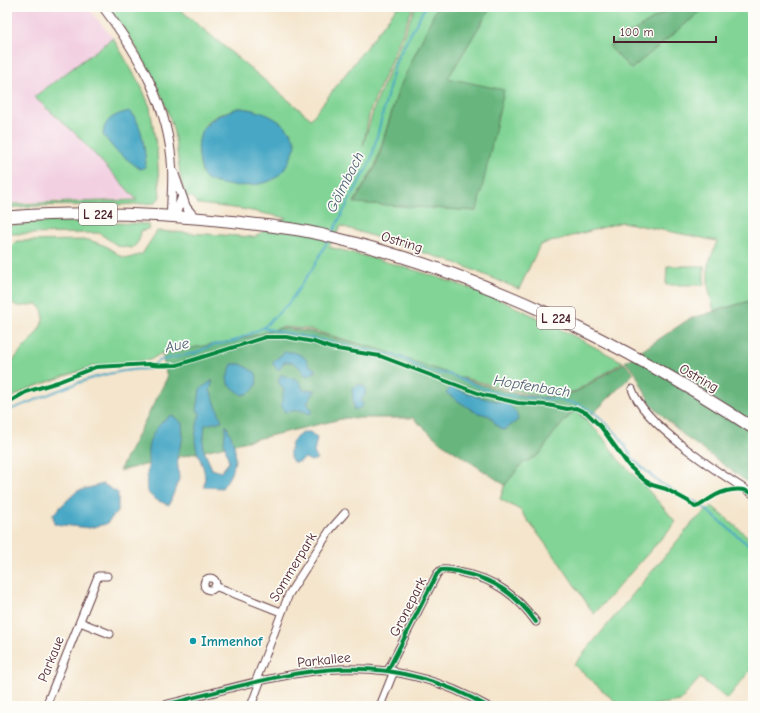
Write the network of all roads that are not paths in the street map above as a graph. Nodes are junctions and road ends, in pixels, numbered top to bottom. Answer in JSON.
{"nodes":[{"id":1,"x":103,"y":7,"type":"edge"},
{"id":2,"x":172,"y":167,"type":"junction"},
{"id":3,"x":182,"y":197,"type":"junction"},
{"id":4,"x":171,"y":216,"type":"junction"},
{"id":5,"x":7,"y":217,"type":"edge"},
{"id":6,"x":195,"y":218,"type":"junction"},
{"id":7,"x":632,"y":389,"type":"dead end"},
{"id":8,"x":753,"y":428,"type":"edge"},
{"id":9,"x":753,"y":494,"type":"edge"},
{"id":10,"x":345,"y":513,"type":"dead end"},
{"id":11,"x":107,"y":576,"type":"dead end"},
{"id":12,"x":215,"y":586,"type":"dead end"},
{"id":13,"x":281,"y":612,"type":"junction"},
{"id":14,"x":80,"y":622,"type":"junction"},
{"id":15,"x":536,"y":622,"type":"dead end"},
{"id":16,"x":110,"y":634,"type":"dead end"},
{"id":17,"x":391,"y":671,"type":"junction"},
{"id":18,"x":258,"y":683,"type":"junction"},
{"id":19,"x":46,"y":706,"type":"edge"},
{"id":20,"x":160,"y":706,"type":"edge"},
{"id":21,"x":251,"y":706,"type":"edge"},
{"id":22,"x":380,"y":706,"type":"edge"},
{"id":23,"x":487,"y":706,"type":"edge"}],
"edges":[{"from":1,"to":2,"type":"street"},
{"from":2,"to":3,"type":"street"},
{"from":2,"to":4,"type":"street"},
{"from":3,"to":4,"type":"street"},
{"from":3,"to":6,"type":"street"},
{"from":4,"to":5,"type":"main road","name":"Ostring","number":"L 224"},
{"from":4,"to":6,"type":"main road","name":"Ostring","number":"L 224"},
{"from":6,"to":8,"type":"main road","name":"Ostring","number":"L 224"},
{"from":7,"to":9,"type":"street"},
{"from":10,"to":13,"type":"street","name":"Sommerpark"},
{"from":11,"to":14,"type":"street","name":"Parkaue"},
{"from":12,"to":13,"type":"street"},
{"from":13,"to":18,"type":"street","name":"Sommerpark"},
{"from":14,"to":16,"type":"street"},
{"from":14,"to":19,"type":"street","name":"Parkaue"},
{"from":15,"to":17,"type":"street","name":"Gronepark"},
{"from":17,"to":18,"type":"street","name":"Parkallee"},
{"from":17,"to":22,"type":"street"},
{"from":17,"to":23,"type":"street","name":"Parkallee"},
{"from":18,"to":20,"type":"street","name":"Parkallee"},
{"from":18,"to":21,"type":"street","name":"Sommerpark"}]}
